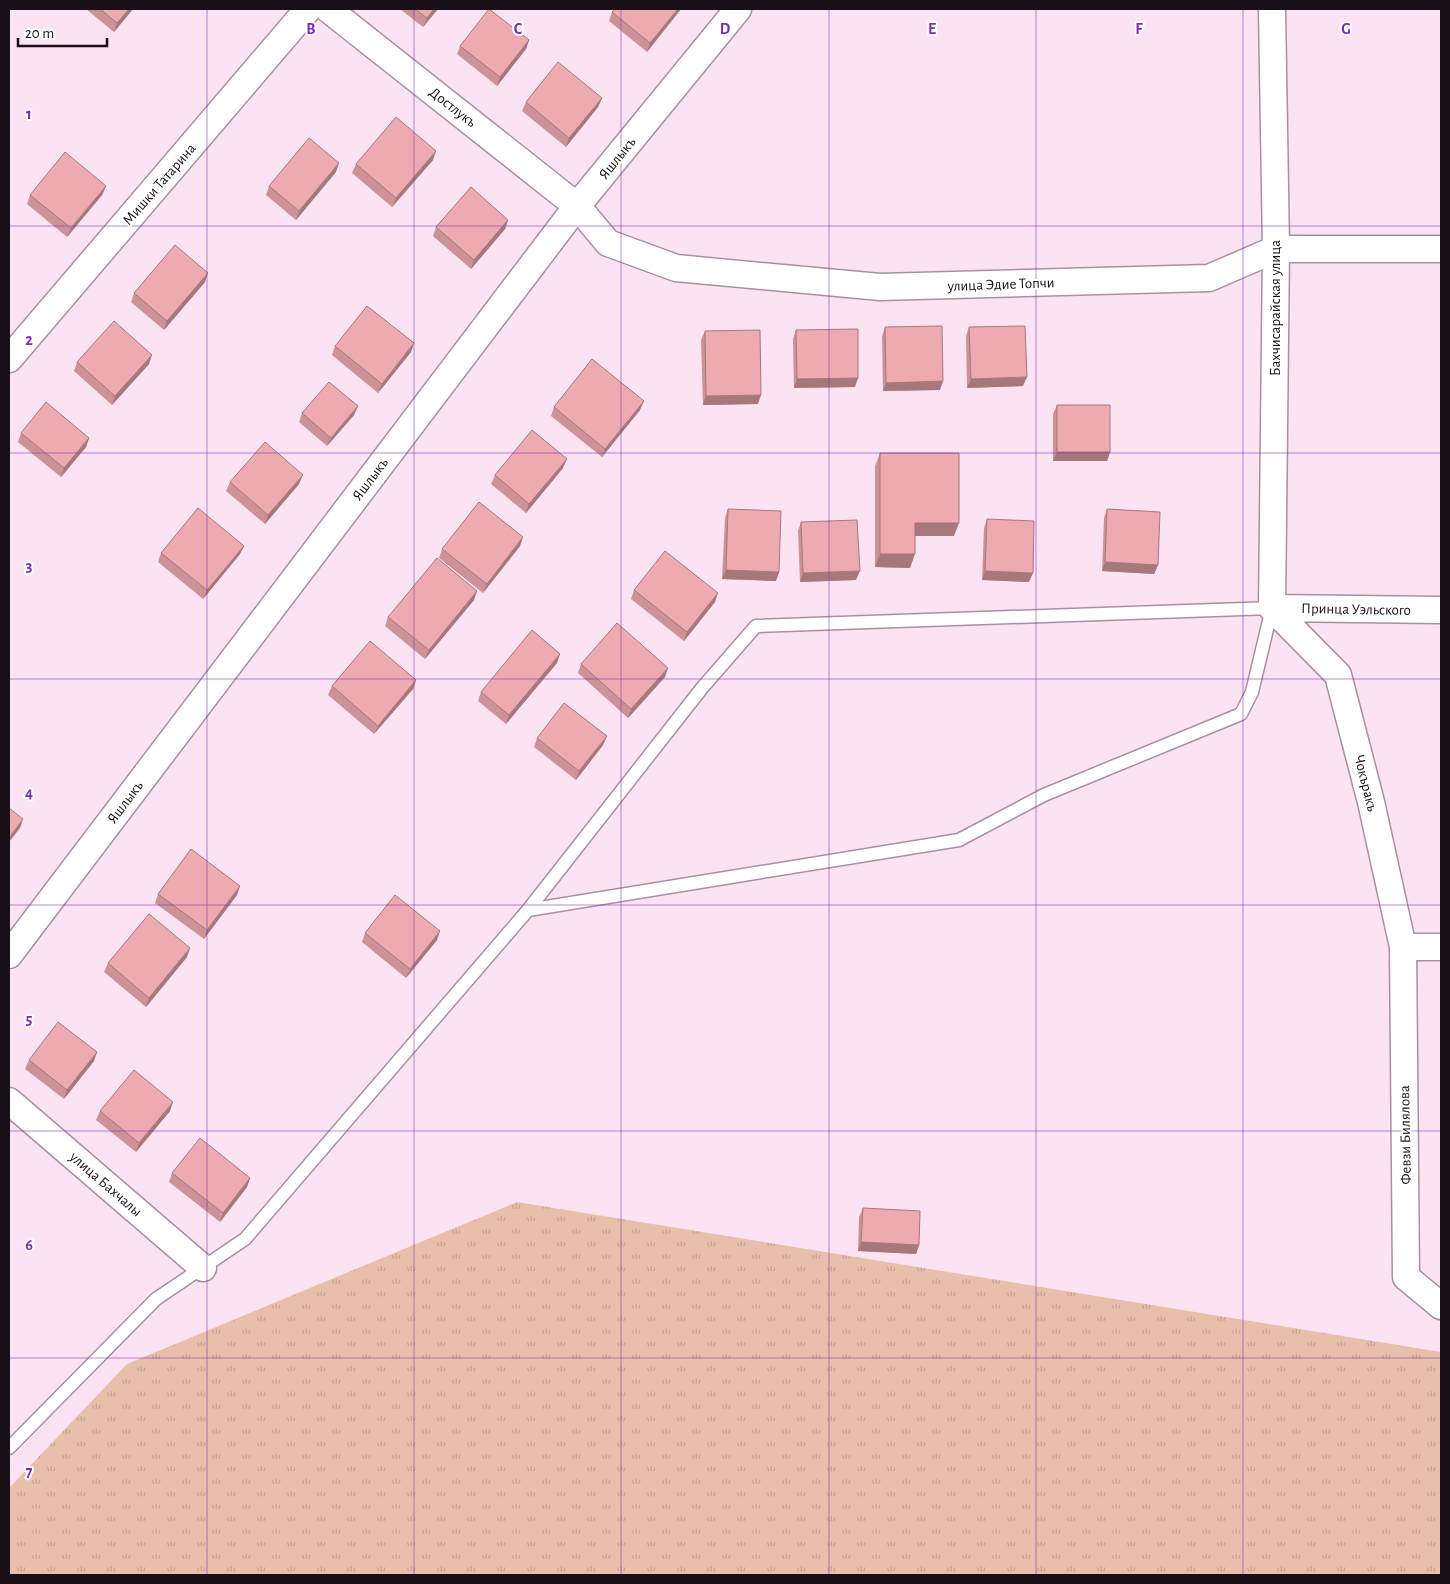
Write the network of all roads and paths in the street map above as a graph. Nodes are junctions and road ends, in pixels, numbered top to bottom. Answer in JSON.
{"nodes":[{"id":1,"x":308,"y":9,"type":"edge"},
{"id":2,"x":328,"y":9,"type":"edge"},
{"id":3,"x":738,"y":9,"type":"edge"},
{"id":4,"x":1272,"y":9,"type":"edge"},
{"id":5,"x":577,"y":206,"type":"junction"},
{"id":6,"x":1276,"y":249,"type":"junction"},
{"id":7,"x":1441,"y":249,"type":"edge"},
{"id":8,"x":9,"y":359,"type":"edge"},
{"id":9,"x":1272,"y":608,"type":"junction"},
{"id":10,"x":1441,"y":610,"type":"edge"},
{"id":11,"x":528,"y":910,"type":"junction"},
{"id":12,"x":1403,"y":946,"type":"junction"},
{"id":13,"x":1441,"y":946,"type":"edge"},
{"id":14,"x":9,"y":955,"type":"edge"},
{"id":15,"x":9,"y":1100,"type":"edge"},
{"id":16,"x":203,"y":1268,"type":"junction"},
{"id":17,"x":1441,"y":1306,"type":"edge"},
{"id":18,"x":9,"y":1448,"type":"edge"}],
"edges":[{"from":1,"to":8,"type":"street","name":"Мишки Татарина"},
{"from":2,"to":5,"type":"street","name":"Достлукъ"},
{"from":3,"to":5,"type":"street","name":"Яшлыкъ"},
{"from":4,"to":6,"type":"street","name":"Бахчисарайская улица"},
{"from":5,"to":6,"type":"street","name":"улица Эдие Топчи"},
{"from":5,"to":14,"type":"street","name":"Яшлыкъ"},
{"from":6,"to":7,"type":"street","name":"улица Эдие Топчи"},
{"from":6,"to":9,"type":"street","name":"Бахчисарайская улица"},
{"from":9,"to":10,"type":"street","name":"Принца Уэльского"},
{"from":9,"to":11,"type":"lane"},
{"from":9,"to":11,"type":"lane"},
{"from":9,"to":12,"type":"street","name":"Чокъракъ"},
{"from":11,"to":16,"type":"lane"},
{"from":12,"to":13,"type":"street"},
{"from":12,"to":17,"type":"street","name":"Февзи Билялова"},
{"from":15,"to":16,"type":"street","name":"улица Бахчалы"},
{"from":16,"to":18,"type":"lane"}]}
